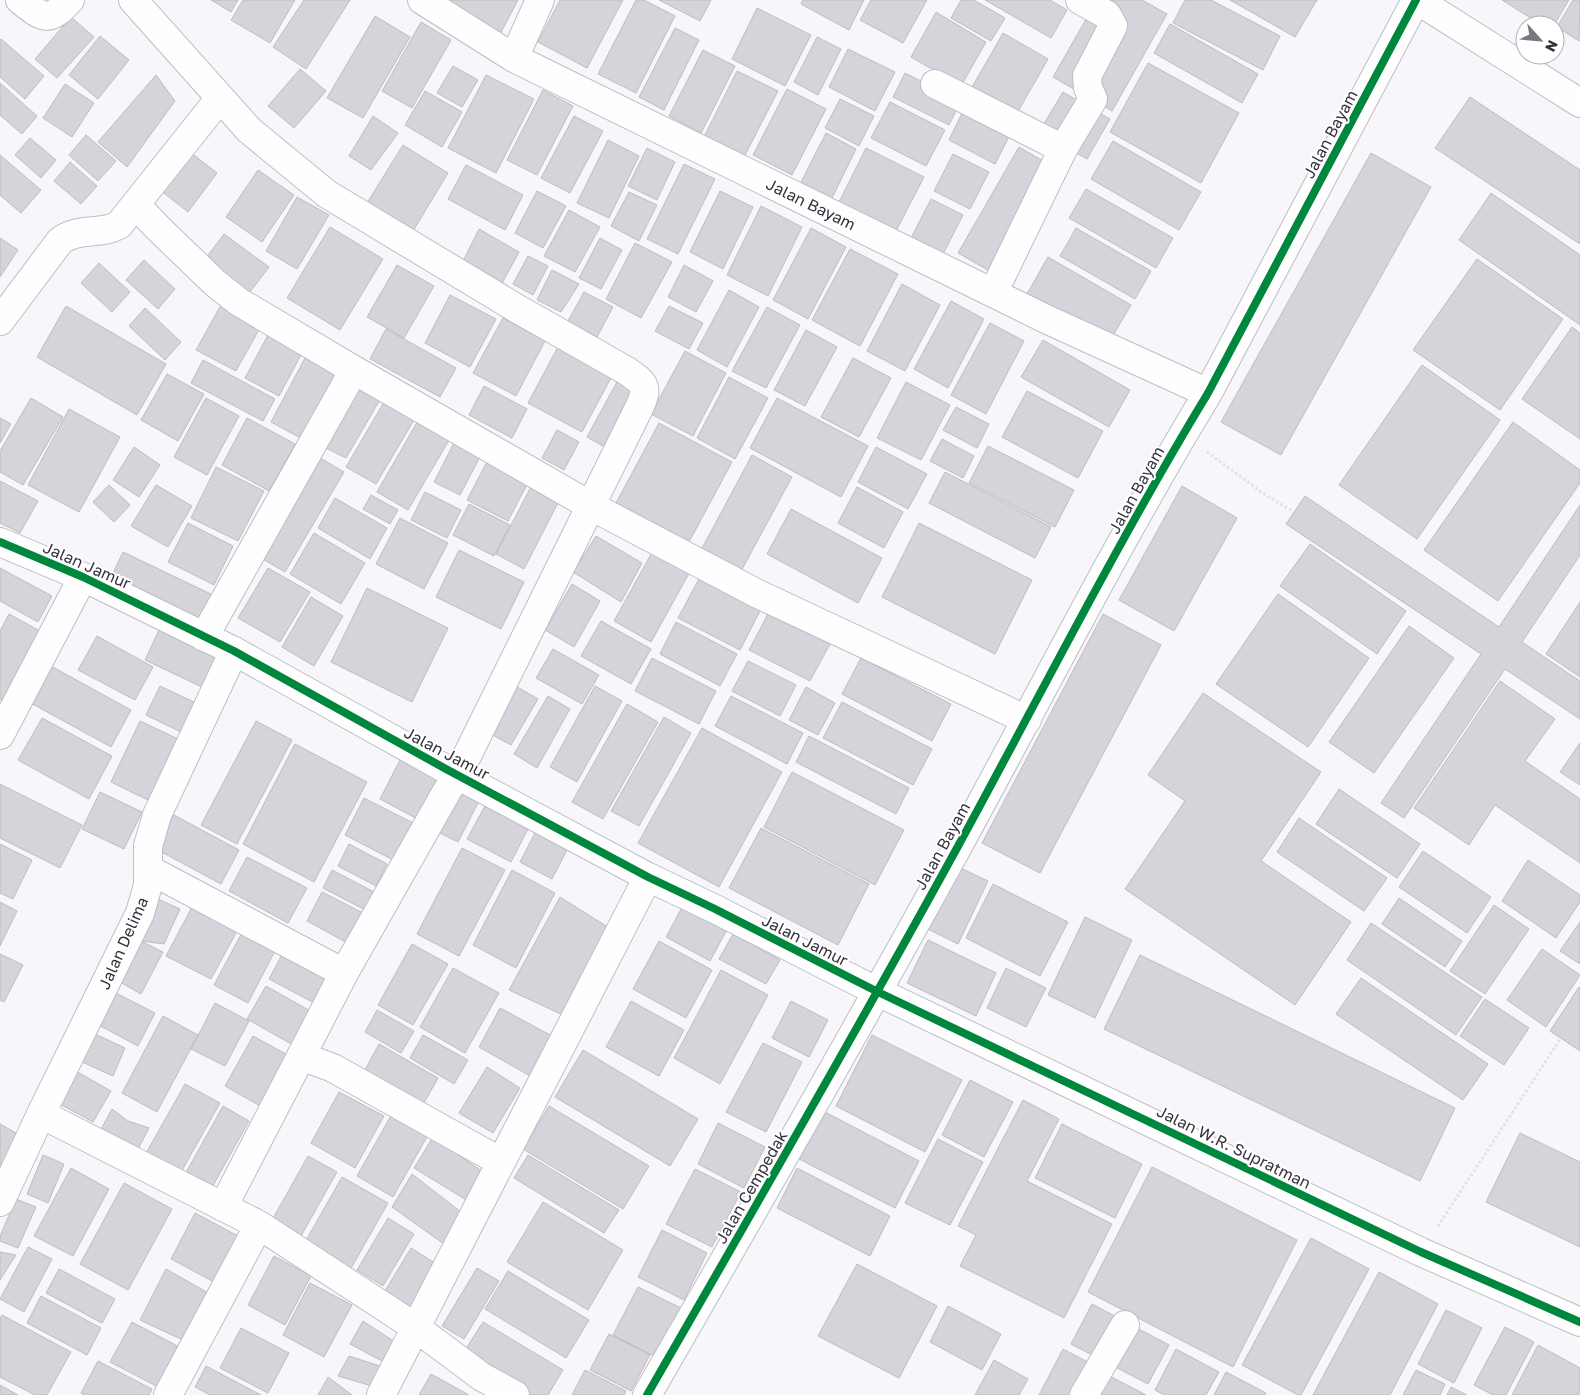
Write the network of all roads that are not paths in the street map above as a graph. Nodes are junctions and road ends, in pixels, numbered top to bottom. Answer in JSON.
{"nodes":[{"id":1,"x":20,"y":0,"type":"edge"},
{"id":2,"x":70,"y":0,"type":"edge"},
{"id":3,"x":133,"y":0,"type":"edge"},
{"id":4,"x":422,"y":0,"type":"edge"},
{"id":5,"x":540,"y":0,"type":"edge"},
{"id":6,"x":1080,"y":0,"type":"edge"},
{"id":7,"x":1417,"y":0,"type":"edge"},
{"id":8,"x":514,"y":58,"type":"junction"},
{"id":9,"x":935,"y":84,"type":"dead end"},
{"id":10,"x":220,"y":98,"type":"junction"},
{"id":11,"x":1580,"y":103,"type":"edge"},
{"id":12,"x":1063,"y":149,"type":"junction"},
{"id":13,"x":136,"y":205,"type":"junction"},
{"id":14,"x":993,"y":293,"type":"junction"},
{"id":15,"x":0,"y":322,"type":"edge"},
{"id":16,"x":354,"y":370,"type":"junction"},
{"id":17,"x":1208,"y":393,"type":"junction"},
{"id":18,"x":591,"y":506,"type":"junction"},
{"id":19,"x":0,"y":542,"type":"edge"},
{"id":20,"x":83,"y":577,"type":"junction"},
{"id":21,"x":204,"y":637,"type":"junction"},
{"id":22,"x":234,"y":651,"type":"junction"},
{"id":23,"x":1027,"y":720,"type":"junction"},
{"id":24,"x":0,"y":735,"type":"edge"},
{"id":25,"x":458,"y":774,"type":"junction"},
{"id":26,"x":148,"y":869,"type":"junction"},
{"id":27,"x":648,"y":877,"type":"junction"},
{"id":28,"x":344,"y":973,"type":"junction"},
{"id":29,"x":878,"y":992,"type":"junction"},
{"id":30,"x":301,"y":1056,"type":"junction"},
{"id":31,"x":41,"y":1114,"type":"junction"},
{"id":32,"x":501,"y":1162,"type":"junction"},
{"id":33,"x":0,"y":1202,"type":"edge"},
{"id":34,"x":223,"y":1207,"type":"junction"},
{"id":35,"x":259,"y":1225,"type":"junction"},
{"id":36,"x":1580,"y":1322,"type":"edge"},
{"id":37,"x":1124,"y":1324,"type":"dead end"},
{"id":38,"x":415,"y":1327,"type":"junction"},
{"id":39,"x":168,"y":1395,"type":"edge"},
{"id":40,"x":381,"y":1395,"type":"edge"},
{"id":41,"x":515,"y":1395,"type":"edge"},
{"id":42,"x":648,"y":1395,"type":"edge"},
{"id":43,"x":1084,"y":1395,"type":"edge"}],
"edges":[{"from":1,"to":2,"type":"street"},
{"from":3,"to":10,"type":"street"},
{"from":4,"to":8,"type":"street","name":"Jalan Bayam"},
{"from":5,"to":8,"type":"street"},
{"from":6,"to":12,"type":"street"},
{"from":7,"to":11,"type":"street"},
{"from":7,"to":17,"type":"street","name":"Jalan Bayam"},
{"from":8,"to":14,"type":"street","name":"Jalan Bayam"},
{"from":9,"to":12,"type":"street"},
{"from":10,"to":13,"type":"street"},
{"from":10,"to":18,"type":"street"},
{"from":12,"to":14,"type":"street"},
{"from":13,"to":15,"type":"street"},
{"from":13,"to":16,"type":"street"},
{"from":14,"to":17,"type":"street","name":"Jalan Bayam"},
{"from":16,"to":18,"type":"street"},
{"from":16,"to":21,"type":"street"},
{"from":17,"to":23,"type":"street","name":"Jalan Bayam"},
{"from":18,"to":23,"type":"street"},
{"from":18,"to":25,"type":"street"},
{"from":19,"to":20,"type":"street","name":"Jalan Jamur"},
{"from":20,"to":21,"type":"street","name":"Jalan Jamur"},
{"from":20,"to":24,"type":"street"},
{"from":21,"to":22,"type":"street","name":"Jalan Jamur"},
{"from":22,"to":25,"type":"street","name":"Jalan Jamur"},
{"from":22,"to":26,"type":"street","name":"Jalan Delima"},
{"from":23,"to":29,"type":"street","name":"Jalan Bayam"},
{"from":25,"to":27,"type":"street","name":"Jalan Jamur"},
{"from":25,"to":28,"type":"street"},
{"from":26,"to":28,"type":"street"},
{"from":26,"to":31,"type":"street","name":"Jalan Delima"},
{"from":27,"to":29,"type":"street","name":"Jalan Jamur"},
{"from":27,"to":32,"type":"street"},
{"from":28,"to":30,"type":"street"},
{"from":29,"to":36,"type":"street","name":"Jalan W.R. Supratman"},
{"from":29,"to":42,"type":"street","name":"Jalan Cempedak"},
{"from":30,"to":32,"type":"street"},
{"from":30,"to":34,"type":"street"},
{"from":31,"to":33,"type":"street","name":"Jalan Delima"},
{"from":31,"to":34,"type":"street"},
{"from":32,"to":38,"type":"street"},
{"from":34,"to":35,"type":"street"},
{"from":35,"to":38,"type":"street"},
{"from":35,"to":39,"type":"street"},
{"from":37,"to":43,"type":"street"},
{"from":38,"to":40,"type":"street"},
{"from":38,"to":41,"type":"street"}]}
